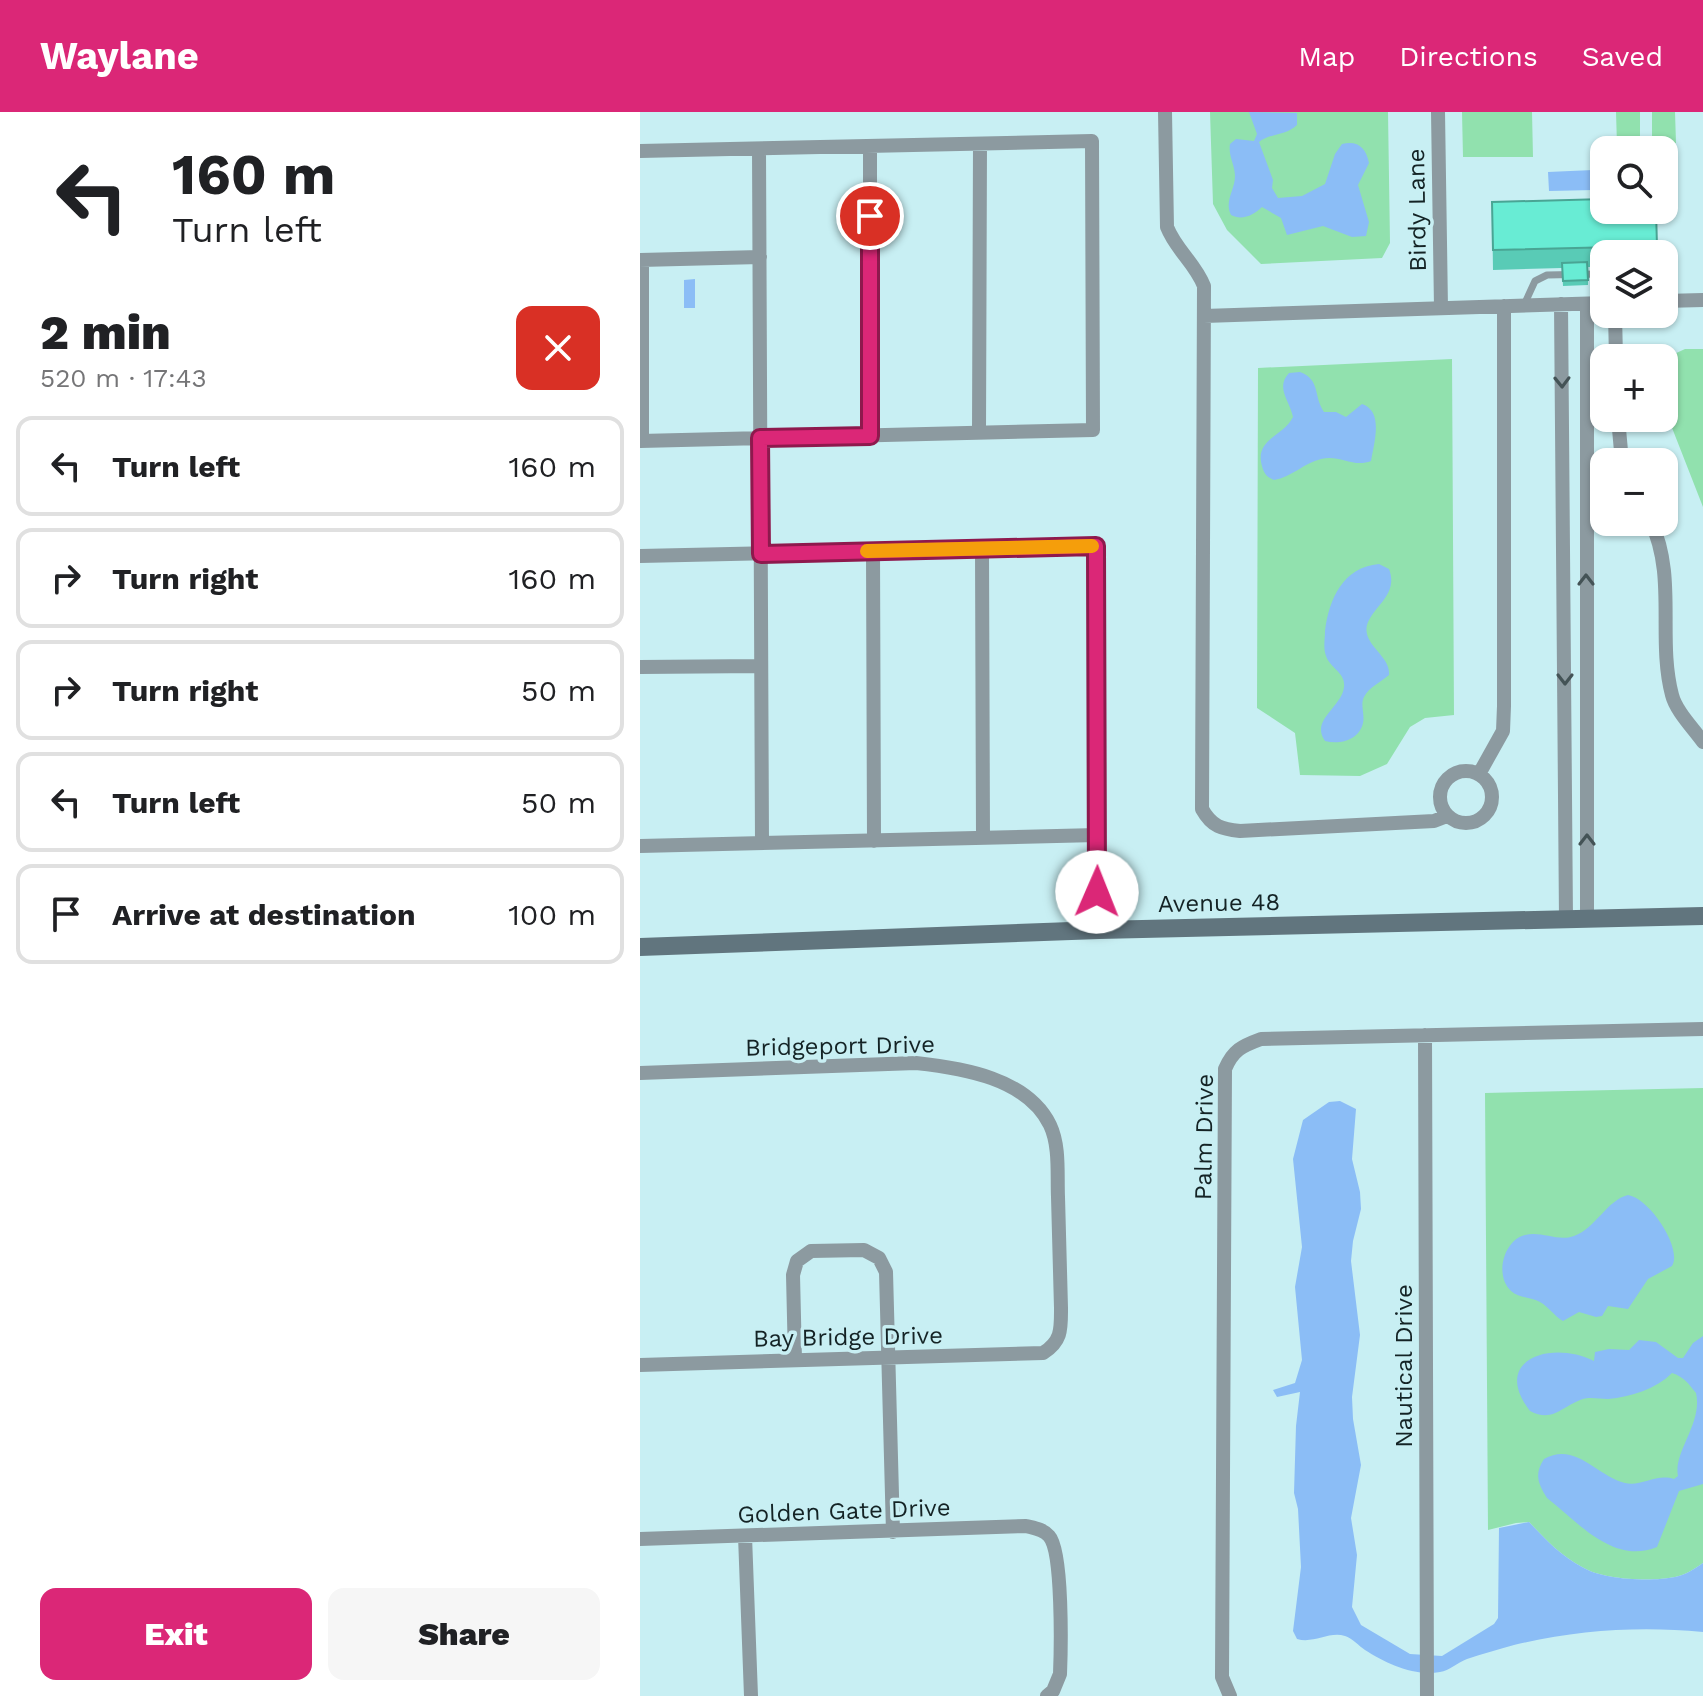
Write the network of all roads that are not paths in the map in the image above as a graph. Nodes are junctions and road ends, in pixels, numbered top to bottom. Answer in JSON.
{"nodes":[{"id":1,"x":1165,"y":112,"type":"edge"},
{"id":2,"x":1438,"y":112,"type":"edge"},
{"id":3,"x":980,"y":144,"type":"junction"},
{"id":4,"x":870,"y":146,"type":"junction"},
{"id":5,"x":759,"y":149,"type":"junction"},
{"id":6,"x":640,"y":151,"type":"edge"},
{"id":7,"x":760,"y":257,"type":"junction"},
{"id":8,"x":641,"y":260,"type":"edge"},
{"id":9,"x":1590,"y":274,"type":"edge"},
{"id":10,"x":1703,"y":300,"type":"edge"},
{"id":11,"x":1678,"y":301,"type":"edge"},
{"id":12,"x":1561,"y":304,"type":"junction"},
{"id":13,"x":1587,"y":304,"type":"junction"},
{"id":14,"x":1590,"y":304,"type":"edge"},
{"id":15,"x":1504,"y":306,"type":"junction"},
{"id":16,"x":1524,"y":306,"type":"junction"},
{"id":17,"x":1441,"y":308,"type":"junction"},
{"id":18,"x":1204,"y":316,"type":"junction"},
{"id":19,"x":979,"y":433,"type":"junction"},
{"id":20,"x":870,"y":436,"type":"junction"},
{"id":21,"x":760,"y":438,"type":"junction"},
{"id":22,"x":641,"y":441,"type":"edge"},
{"id":23,"x":1657,"y":536,"type":"edge"},
{"id":24,"x":982,"y":549,"type":"junction"},
{"id":25,"x":873,"y":551,"type":"junction"},
{"id":26,"x":761,"y":554,"type":"junction"},
{"id":27,"x":640,"y":556,"type":"edge"},
{"id":28,"x":761,"y":666,"type":"junction"},
{"id":29,"x":640,"y":667,"type":"edge"},
{"id":30,"x":1703,"y":742,"type":"edge"},
{"id":31,"x":1479,"y":774,"type":"junction"},
{"id":32,"x":1447,"y":816,"type":"junction"},
{"id":33,"x":1097,"y":835,"type":"junction"},
{"id":34,"x":983,"y":838,"type":"junction"},
{"id":35,"x":874,"y":841,"type":"junction"},
{"id":36,"x":762,"y":843,"type":"junction"},
{"id":37,"x":640,"y":846,"type":"edge"},
{"id":38,"x":1703,"y":916,"type":"edge"},
{"id":39,"x":1587,"y":918,"type":"junction"},
{"id":40,"x":1566,"y":919,"type":"junction"},
{"id":41,"x":1099,"y":930,"type":"junction"},
{"id":42,"x":640,"y":947,"type":"edge"},
{"id":43,"x":1703,"y":1029,"type":"edge"},
{"id":44,"x":1425,"y":1035,"type":"junction"},
{"id":45,"x":640,"y":1073,"type":"edge"},
{"id":46,"x":1055,"y":1346,"type":"joint"},
{"id":47,"x":888,"y":1358,"type":"junction"},
{"id":48,"x":795,"y":1360,"type":"junction"},
{"id":49,"x":640,"y":1365,"type":"edge"},
{"id":50,"x":893,"y":1532,"type":"junction"},
{"id":51,"x":745,"y":1536,"type":"junction"},
{"id":52,"x":640,"y":1539,"type":"edge"},
{"id":53,"x":1050,"y":1693,"type":"edge"},
{"id":54,"x":751,"y":1696,"type":"edge"},
{"id":55,"x":1230,"y":1696,"type":"edge"},
{"id":56,"x":1427,"y":1696,"type":"edge"}],
"edges":[{"from":1,"to":18,"type":"street"},
{"from":2,"to":17,"type":"street","name":"Birdy Lane"},
{"from":3,"to":4,"type":"street"},
{"from":3,"to":19,"type":"street"},
{"from":3,"to":19,"type":"street"},
{"from":4,"to":5,"type":"street"},
{"from":4,"to":20,"type":"street"},
{"from":5,"to":6,"type":"street"},
{"from":5,"to":7,"type":"street"},
{"from":7,"to":8,"type":"street"},
{"from":7,"to":21,"type":"street"},
{"from":8,"to":22,"type":"street"},
{"from":9,"to":16,"type":"lane"},
{"from":10,"to":11,"type":"street"},
{"from":12,"to":13,"type":"street"},
{"from":12,"to":16,"type":"street"},
{"from":12,"to":40,"type":"street","one_way":true},
{"from":13,"to":14,"type":"street"},
{"from":39,"to":13,"type":"street","one_way":true},
{"from":15,"to":16,"type":"street"},
{"from":15,"to":17,"type":"street"},
{"from":15,"to":31,"type":"street"},
{"from":17,"to":18,"type":"street"},
{"from":18,"to":32,"type":"street"},
{"from":19,"to":20,"type":"street"},
{"from":20,"to":21,"type":"street"},
{"from":21,"to":22,"type":"street"},
{"from":21,"to":26,"type":"street"},
{"from":23,"to":30,"type":"street"},
{"from":24,"to":25,"type":"street"},
{"from":24,"to":33,"type":"street"},
{"from":24,"to":34,"type":"street"},
{"from":25,"to":26,"type":"street"},
{"from":25,"to":35,"type":"street"},
{"from":26,"to":27,"type":"street"},
{"from":26,"to":28,"type":"street"},
{"from":28,"to":29,"type":"street"},
{"from":28,"to":36,"type":"street"},
{"from":31,"to":32,"type":"street"},
{"from":31,"to":32,"type":"street"},
{"from":33,"to":34,"type":"street"},
{"from":33,"to":41,"type":"street"},
{"from":34,"to":35,"type":"street"},
{"from":35,"to":36,"type":"street"},
{"from":36,"to":37,"type":"street"},
{"from":38,"to":39,"type":"main road","name":"Avenue 48"},
{"from":39,"to":40,"type":"main road","name":"Avenue 48"},
{"from":40,"to":41,"type":"main road","name":"Avenue 48"},
{"from":41,"to":42,"type":"main road","name":"Avenue 48"},
{"from":43,"to":44,"type":"street","name":"Palm Drive"},
{"from":44,"to":55,"type":"street","name":"Palm Drive"},
{"from":44,"to":56,"type":"street","name":"Nautical Drive"},
{"from":45,"to":46,"type":"street","name":"Bridgeport Drive"},
{"from":46,"to":47,"type":"street","name":"Bay Bridge Drive"},
{"from":47,"to":48,"type":"street","name":"Bay Bridge Drive"},
{"from":47,"to":48,"type":"street"},
{"from":47,"to":50,"type":"street"},
{"from":48,"to":49,"type":"street","name":"Bay Bridge Drive"},
{"from":50,"to":51,"type":"street","name":"Golden Gate Drive"},
{"from":50,"to":53,"type":"street","name":"Golden Gate Drive"},
{"from":51,"to":52,"type":"street","name":"Golden Gate Drive"},
{"from":51,"to":54,"type":"street"}]}
